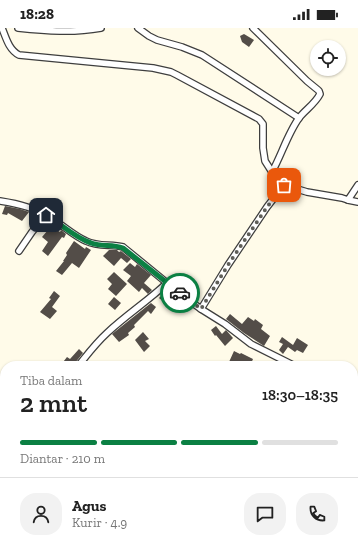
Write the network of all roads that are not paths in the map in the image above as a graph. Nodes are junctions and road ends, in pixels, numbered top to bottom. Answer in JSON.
{"nodes":[{"id":1,"x":2,"y":28,"type":"edge"},
{"id":2,"x":18,"y":28,"type":"edge"},
{"id":3,"x":101,"y":28,"type":"edge"},
{"id":4,"x":138,"y":28,"type":"edge"},
{"id":5,"x":253,"y":28,"type":"edge"},
{"id":6,"x":299,"y":118,"type":"junction"},
{"id":7,"x":272,"y":172,"type":"junction"},
{"id":8,"x":284,"y":185,"type":"junction"},
{"id":9,"x":358,"y":185,"type":"edge"},
{"id":10,"x":348,"y":200,"type":"junction"},
{"id":11,"x":0,"y":201,"type":"edge"},
{"id":12,"x":358,"y":202,"type":"edge"},
{"id":13,"x":46,"y":215,"type":"junction"},
{"id":14,"x":19,"y":251,"type":"dead end"},
{"id":15,"x":167,"y":283,"type":"junction"},
{"id":16,"x":201,"y":309,"type":"junction"},
{"id":17,"x":82,"y":361,"type":"edge"},
{"id":18,"x":285,"y":361,"type":"edge"}],
"edges":[{"from":1,"to":7,"type":"street"},
{"from":2,"to":3,"type":"street"},
{"from":4,"to":6,"type":"street"},
{"from":5,"to":6,"type":"street"},
{"from":6,"to":7,"type":"street"},
{"from":7,"to":8,"type":"street"},
{"from":8,"to":10,"type":"street"},
{"from":8,"to":16,"type":"street"},
{"from":9,"to":10,"type":"street"},
{"from":10,"to":12,"type":"street"},
{"from":11,"to":13,"type":"street"},
{"from":13,"to":14,"type":"street"},
{"from":13,"to":15,"type":"street"},
{"from":15,"to":16,"type":"street"},
{"from":15,"to":17,"type":"street"},
{"from":16,"to":18,"type":"street"}]}
